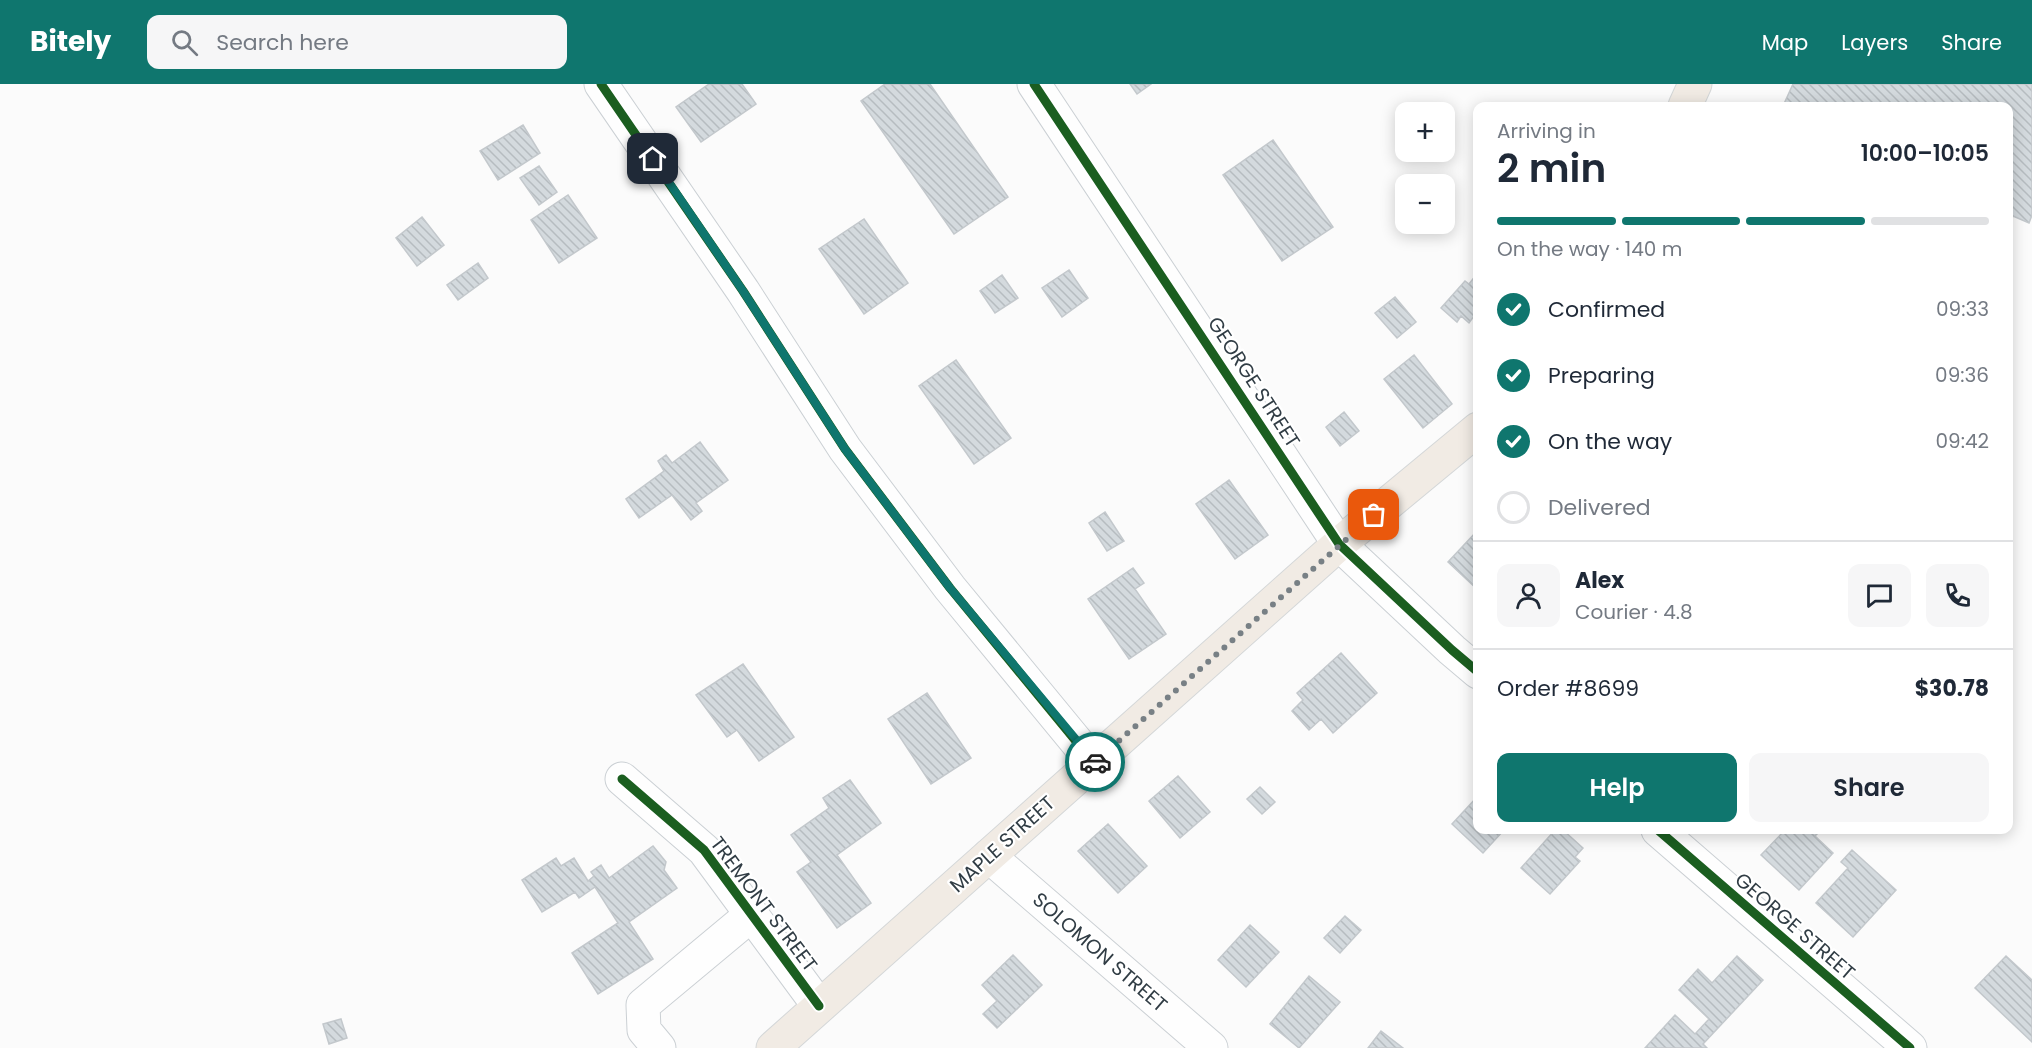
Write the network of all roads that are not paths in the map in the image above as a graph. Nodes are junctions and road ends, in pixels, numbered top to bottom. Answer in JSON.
{"nodes":[{"id":1,"x":601,"y":84,"type":"edge"},
{"id":2,"x":1034,"y":84,"type":"edge"},
{"id":3,"x":1695,"y":84,"type":"edge"},
{"id":4,"x":1687,"y":102,"type":"edge"},
{"id":5,"x":1473,"y":433,"type":"edge"},
{"id":6,"x":1339,"y":544,"type":"junction"},
{"id":7,"x":1473,"y":668,"type":"edge"},
{"id":8,"x":1094,"y":763,"type":"junction"},
{"id":9,"x":622,"y":779,"type":"dead end"},
{"id":10,"x":1663,"y":834,"type":"edge"},
{"id":11,"x":989,"y":856,"type":"junction"},
{"id":12,"x":751,"y":915,"type":"junction"},
{"id":13,"x":819,"y":1006,"type":"junction"},
{"id":14,"x":659,"y":1048,"type":"edge"},
{"id":15,"x":773,"y":1048,"type":"edge"},
{"id":16,"x":1211,"y":1048,"type":"edge"},
{"id":17,"x":1910,"y":1048,"type":"edge"}],
"edges":[{"from":1,"to":8,"type":"street"},
{"from":2,"to":6,"type":"street","name":"GEORGE STREET"},
{"from":3,"to":4,"type":"main road"},
{"from":5,"to":6,"type":"main road","name":"MAPLE STREET"},
{"from":6,"to":7,"type":"street","name":"GEORGE STREET"},
{"from":6,"to":8,"type":"main road","name":"MAPLE STREET"},
{"from":8,"to":11,"type":"main road","name":"MAPLE STREET"},
{"from":9,"to":12,"type":"street","name":"TREMONT STREET"},
{"from":10,"to":17,"type":"street","name":"GEORGE STREET"},
{"from":11,"to":13,"type":"main road","name":"MAPLE STREET"},
{"from":11,"to":16,"type":"street","name":"SOLOMON STREET"},
{"from":12,"to":13,"type":"street","name":"TREMONT STREET"},
{"from":12,"to":14,"type":"street"},
{"from":13,"to":15,"type":"main road","name":"MAPLE STREET"}]}
